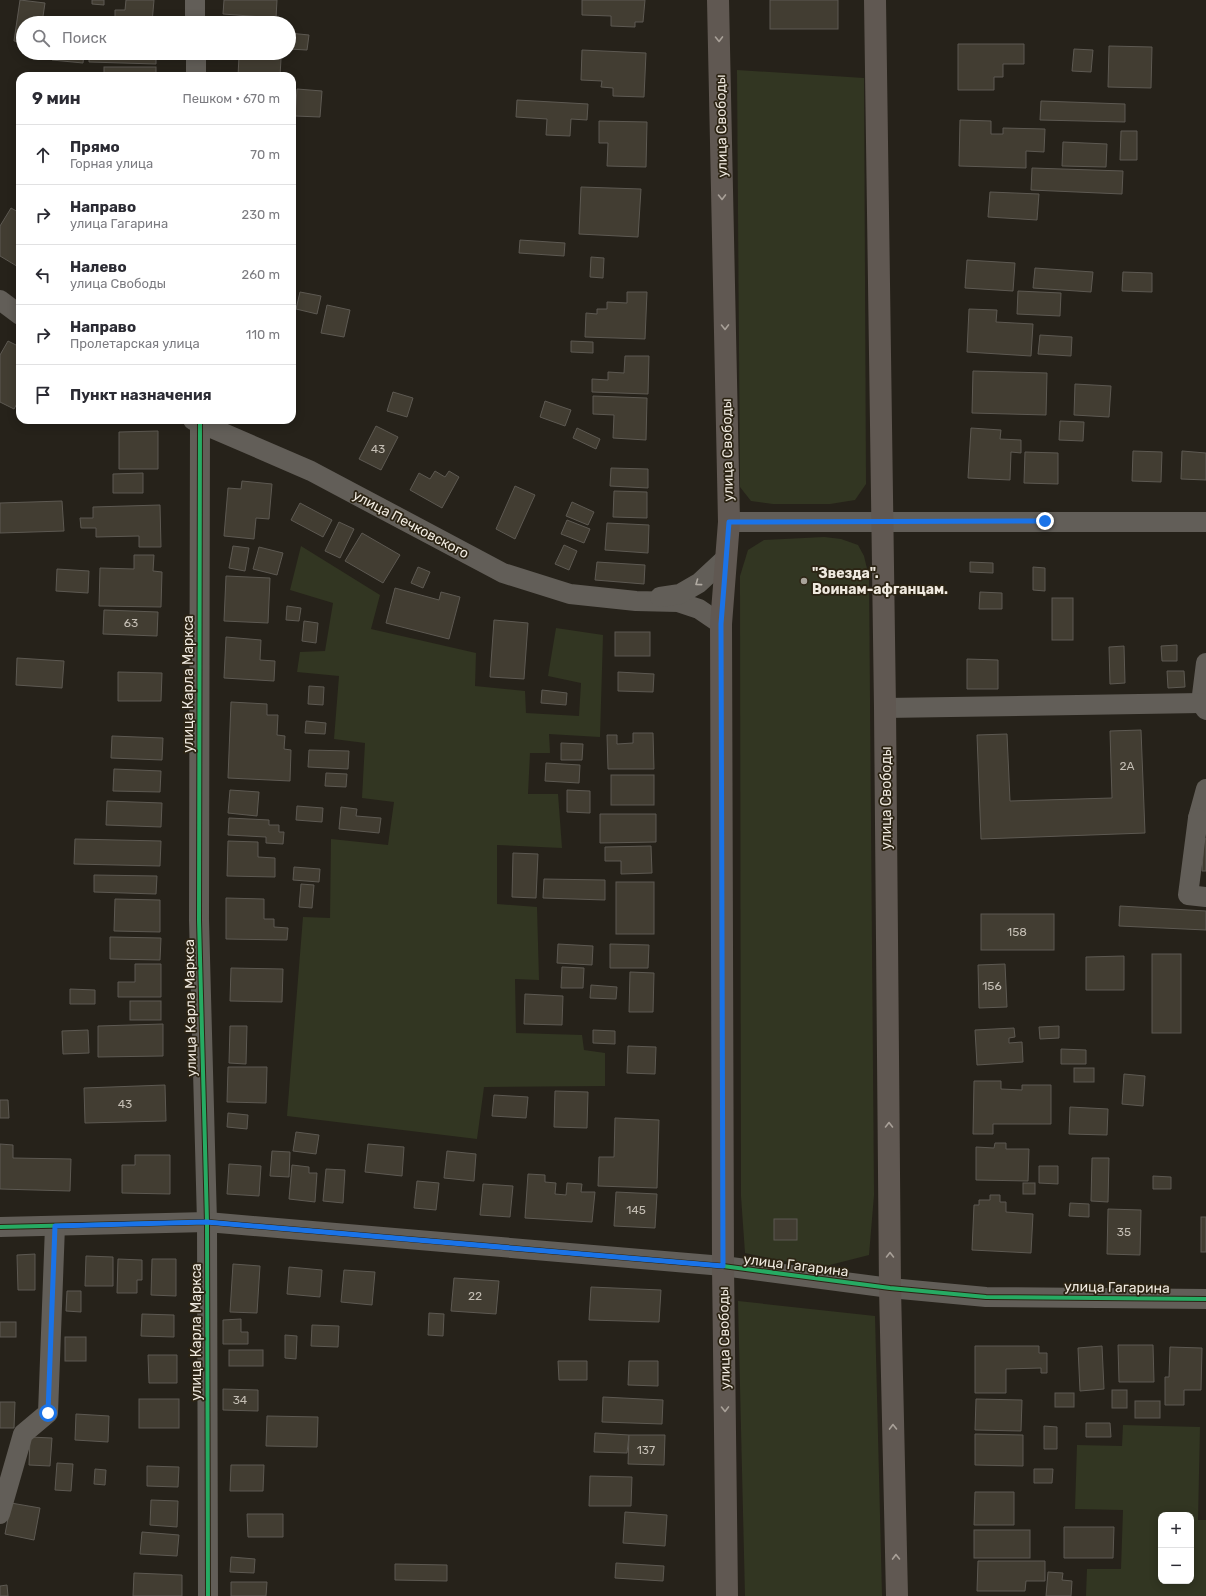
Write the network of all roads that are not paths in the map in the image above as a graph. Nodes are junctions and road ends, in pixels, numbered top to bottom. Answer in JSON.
{"nodes":[{"id":1,"x":195,"y":0,"type":"edge"},
{"id":2,"x":718,"y":0,"type":"edge"},
{"id":3,"x":875,"y":0,"type":"edge"},
{"id":4,"x":195,"y":16,"type":"edge"},
{"id":5,"x":196,"y":60,"type":"edge"},
{"id":6,"x":196,"y":72,"type":"edge"},
{"id":7,"x":0,"y":300,"type":"edge"},
{"id":8,"x":16,"y":312,"type":"edge"},
{"id":9,"x":198,"y":424,"type":"edge"},
{"id":10,"x":205,"y":424,"type":"edge"},
{"id":11,"x":729,"y":522,"type":"junction"},
{"id":12,"x":882,"y":522,"type":"junction"},
{"id":13,"x":1206,"y":522,"type":"edge"},
{"id":14,"x":727,"y":556,"type":"junction"},
{"id":15,"x":636,"y":601,"type":"junction"},
{"id":16,"x":721,"y":624,"type":"junction"},
{"id":17,"x":1206,"y":663,"type":"edge"},
{"id":18,"x":1204,"y":706,"type":"edge"},
{"id":19,"x":885,"y":708,"type":"junction"},
{"id":20,"x":1206,"y":789,"type":"edge"},
{"id":21,"x":1202,"y":818,"type":"edge"},
{"id":22,"x":1206,"y":897,"type":"edge"},
{"id":23,"x":206,"y":1222,"type":"junction"},
{"id":24,"x":55,"y":1226,"type":"junction"},
{"id":25,"x":0,"y":1227,"type":"edge"},
{"id":26,"x":723,"y":1266,"type":"junction"},
{"id":27,"x":890,"y":1288,"type":"junction"},
{"id":28,"x":1206,"y":1299,"type":"edge"},
{"id":29,"x":0,"y":1514,"type":"edge"},
{"id":30,"x":208,"y":1596,"type":"edge"},
{"id":31,"x":727,"y":1596,"type":"edge"},
{"id":32,"x":897,"y":1596,"type":"edge"}],
"edges":[{"from":1,"to":4,"type":"street"},
{"from":2,"to":11,"type":"main road","name":"улица Свободы","one_way":true},
{"from":3,"to":12,"type":"main road","name":"улица Свободы"},
{"from":5,"to":6,"type":"street"},
{"from":7,"to":8,"type":"street"},
{"from":9,"to":23,"type":"street","name":"улица Карла Маркса"},
{"from":10,"to":15,"type":"street","name":"улица Печковского"},
{"from":11,"to":12,"type":"street"},
{"from":11,"to":14,"type":"main road","name":"улица Свободы"},
{"from":12,"to":13,"type":"street"},
{"from":12,"to":19,"type":"main road","name":"улица Свободы"},
{"from":14,"to":15,"type":"street","one_way":true},
{"from":14,"to":16,"type":"main road","name":"улица Свободы"},
{"from":15,"to":16,"type":"street"},
{"from":16,"to":26,"type":"main road","name":"улица Свободы"},
{"from":17,"to":18,"type":"street"},
{"from":18,"to":19,"type":"street"},
{"from":27,"to":19,"type":"main road","name":"улица Свободы","one_way":true},
{"from":20,"to":21,"type":"street"},
{"from":21,"to":22,"type":"street"},
{"from":23,"to":24,"type":"street","name":"улица Гагарина"},
{"from":23,"to":26,"type":"street","name":"улица Гагарина"},
{"from":23,"to":30,"type":"street","name":"улица Карла Маркса"},
{"from":24,"to":25,"type":"street","name":"улица Гагарина"},
{"from":24,"to":29,"type":"street"},
{"from":26,"to":27,"type":"street","name":"улица Гагарина"},
{"from":26,"to":31,"type":"main road","name":"улица Свободы","one_way":true},
{"from":27,"to":28,"type":"street","name":"улица Гагарина"},
{"from":32,"to":27,"type":"main road","name":"улица Свободы","one_way":true}]}
